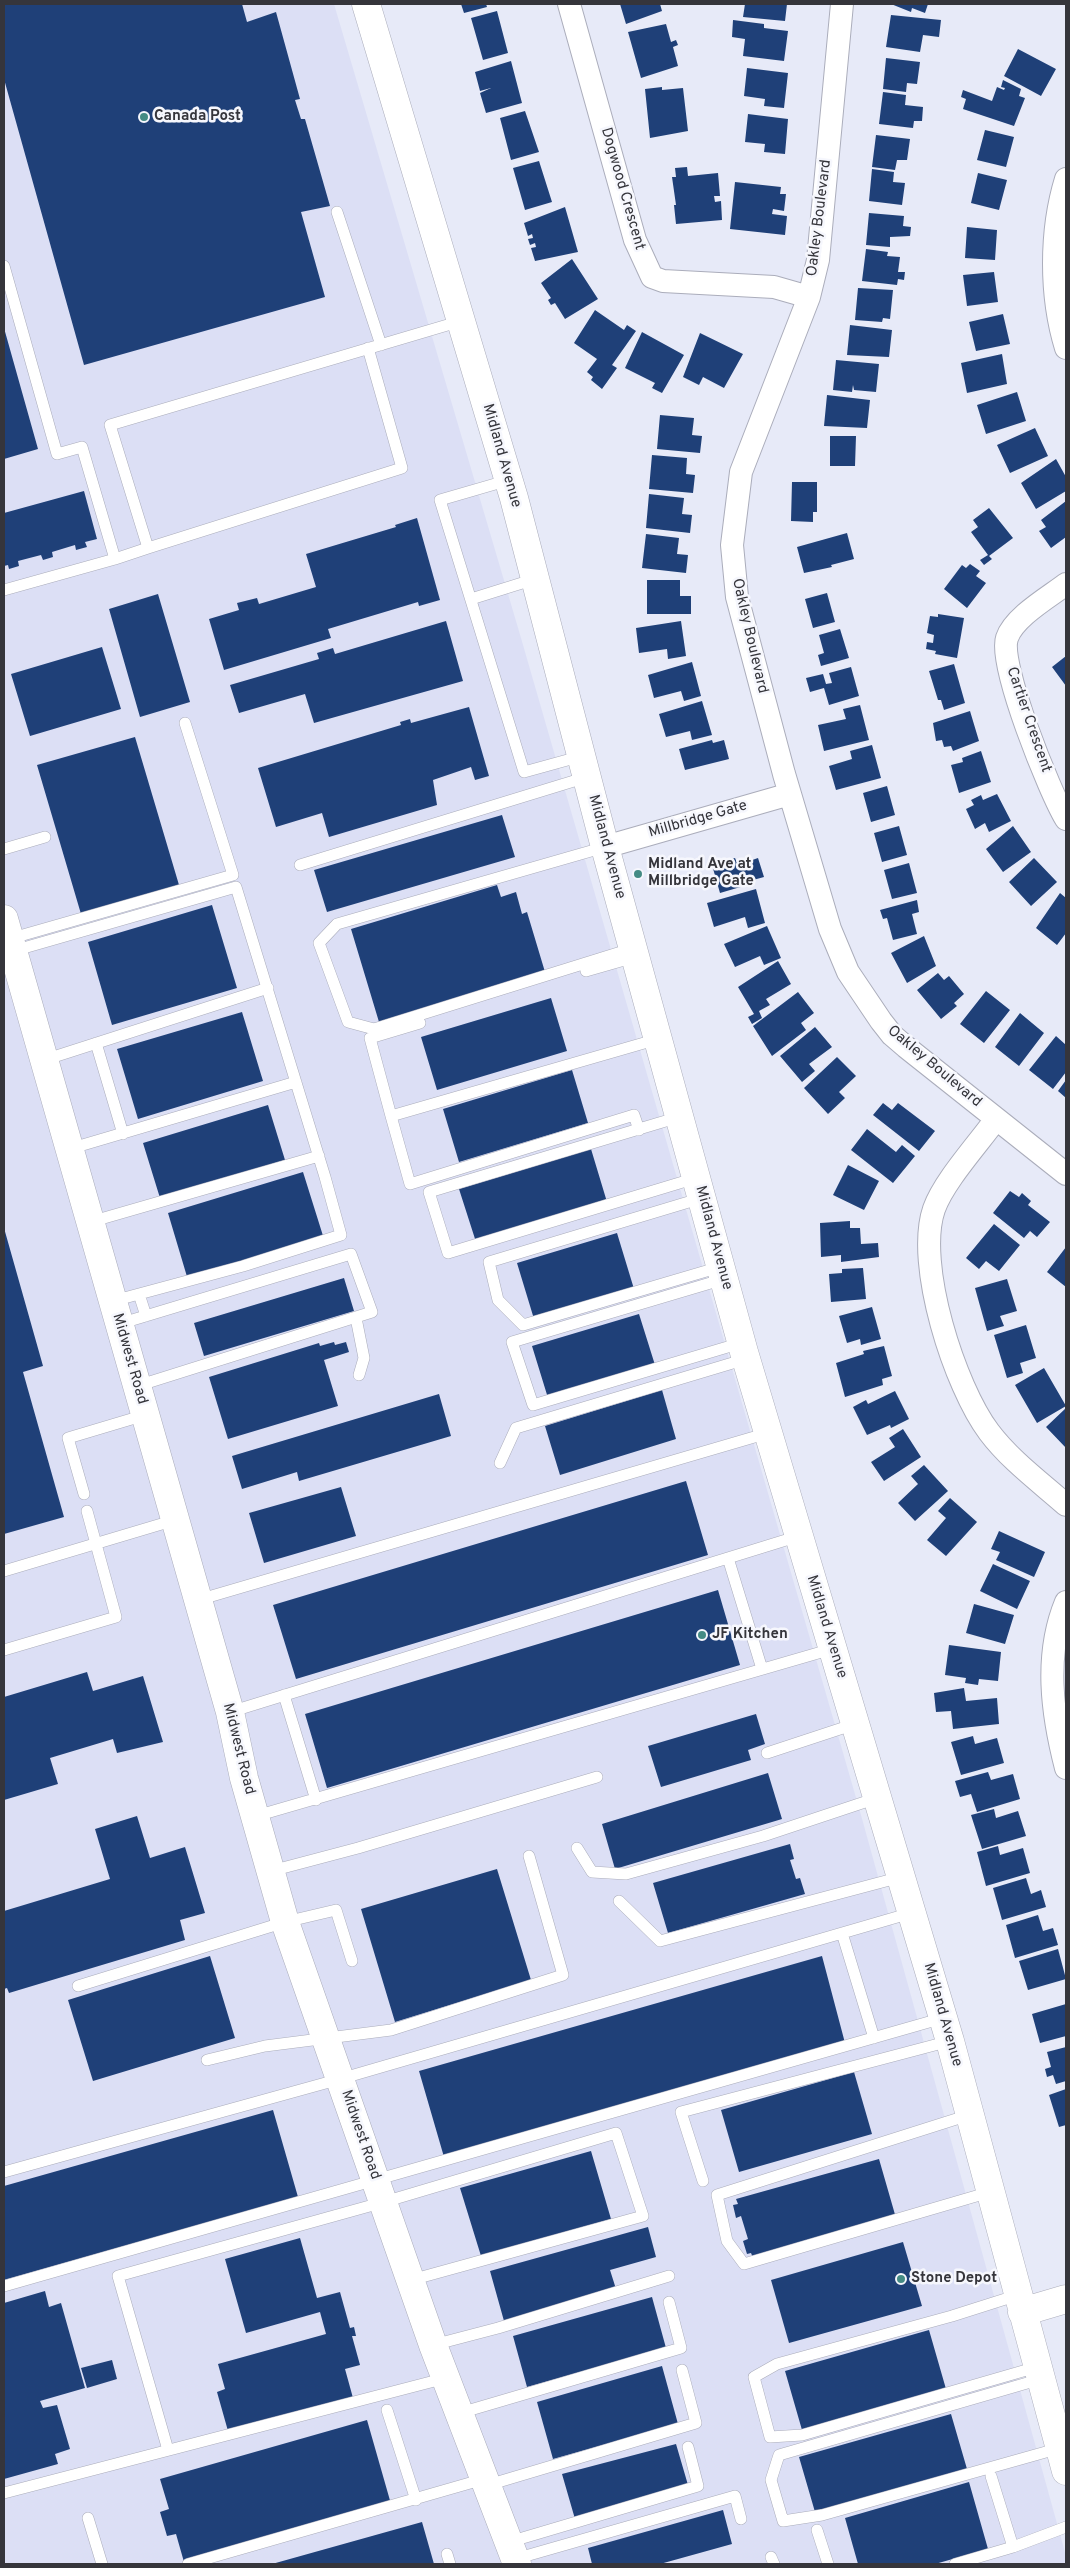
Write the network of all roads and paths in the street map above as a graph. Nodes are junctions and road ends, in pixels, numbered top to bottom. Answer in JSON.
{"nodes":[{"id":1,"x":366,"y":4,"type":"edge"},
{"id":2,"x":569,"y":4,"type":"edge"},
{"id":3,"x":842,"y":4,"type":"edge"},
{"id":4,"x":1066,"y":179,"type":"edge"},
{"id":5,"x":337,"y":212,"type":"dead end"},
{"id":6,"x":4,"y":266,"type":"edge"},
{"id":7,"x":809,"y":297,"type":"junction"},
{"id":8,"x":461,"y":321,"type":"junction"},
{"id":9,"x":381,"y":345,"type":"junction"},
{"id":10,"x":368,"y":348,"type":"junction"},
{"id":11,"x":1066,"y":348,"type":"edge"},
{"id":12,"x":509,"y":480,"type":"junction"},
{"id":13,"x":148,"y":548,"type":"junction"},
{"id":14,"x":115,"y":558,"type":"junction"},
{"id":15,"x":536,"y":579,"type":"junction"},
{"id":16,"x":1066,"y":584,"type":"edge"},
{"id":17,"x":4,"y":590,"type":"edge"},
{"id":18,"x":471,"y":599,"type":"junction"},
{"id":19,"x":185,"y":723,"type":"dead end"},
{"id":20,"x":584,"y":766,"type":"junction"},
{"id":21,"x":790,"y":794,"type":"junction"},
{"id":22,"x":1066,"y":819,"type":"edge"},
{"id":23,"x":45,"y":837,"type":"dead end"},
{"id":24,"x":605,"y":848,"type":"junction"},
{"id":25,"x":4,"y":849,"type":"edge"},
{"id":26,"x":300,"y":865,"type":"dead end"},
{"id":27,"x":60,"y":924,"type":"junction"},
{"id":28,"x":9,"y":936,"type":"edge"},
{"id":29,"x":64,"y":936,"type":"junction"},
{"id":30,"x":635,"y":952,"type":"junction"},
{"id":31,"x":268,"y":988,"type":"junction"},
{"id":32,"x":658,"y":1039,"type":"junction"},
{"id":33,"x":96,"y":1043,"type":"junction"},
{"id":34,"x":44,"y":1060,"type":"junction"},
{"id":35,"x":296,"y":1082,"type":"junction"},
{"id":36,"x":391,"y":1116,"type":"junction"},
{"id":37,"x":680,"y":1117,"type":"junction"},
{"id":38,"x":996,"y":1119,"type":"junction"},
{"id":39,"x":640,"y":1130,"type":"junction"},
{"id":40,"x":123,"y":1134,"type":"junction"},
{"id":41,"x":69,"y":1149,"type":"junction"},
{"id":42,"x":319,"y":1156,"type":"junction"},
{"id":43,"x":1066,"y":1174,"type":"edge"},
{"id":44,"x":699,"y":1188,"type":"junction"},
{"id":45,"x":90,"y":1222,"type":"junction"},
{"id":46,"x":722,"y":1273,"type":"junction"},
{"id":47,"x":139,"y":1294,"type":"junction"},
{"id":48,"x":116,"y":1313,"type":"junction"},
{"id":49,"x":146,"y":1316,"type":"junction"},
{"id":50,"x":356,"y":1318,"type":"junction"},
{"id":51,"x":744,"y":1351,"type":"junction"},
{"id":52,"x":359,"y":1375,"type":"dead end"},
{"id":53,"x":137,"y":1386,"type":"junction"},
{"id":54,"x":145,"y":1416,"type":"junction"},
{"id":55,"x":768,"y":1433,"type":"junction"},
{"id":56,"x":500,"y":1463,"type":"dead end"},
{"id":57,"x":84,"y":1494,"type":"dead end"},
{"id":58,"x":1066,"y":1505,"type":"edge"},
{"id":59,"x":87,"y":1511,"type":"dead end"},
{"id":60,"x":175,"y":1520,"type":"junction"},
{"id":61,"x":799,"y":1536,"type":"junction"},
{"id":62,"x":97,"y":1542,"type":"junction"},
{"id":63,"x":728,"y":1558,"type":"junction"},
{"id":64,"x":4,"y":1571,"type":"edge"},
{"id":65,"x":198,"y":1600,"type":"junction"},
{"id":66,"x":1066,"y":1602,"type":"edge"},
{"id":67,"x":832,"y":1649,"type":"junction"},
{"id":68,"x":4,"y":1650,"type":"edge"},
{"id":69,"x":762,"y":1669,"type":"junction"},
{"id":70,"x":284,"y":1695,"type":"junction"},
{"id":71,"x":230,"y":1712,"type":"junction"},
{"id":72,"x":855,"y":1724,"type":"junction"},
{"id":73,"x":766,"y":1753,"type":"dead end"},
{"id":74,"x":1066,"y":1768,"type":"edge"},
{"id":75,"x":597,"y":1777,"type":"dead end"},
{"id":76,"x":877,"y":1798,"type":"junction"},
{"id":77,"x":316,"y":1800,"type":"junction"},
{"id":78,"x":256,"y":1816,"type":"junction"},
{"id":79,"x":577,"y":1848,"type":"dead end"},
{"id":80,"x":529,"y":1856,"type":"dead end"},
{"id":81,"x":271,"y":1871,"type":"junction"},
{"id":82,"x":901,"y":1877,"type":"junction"},
{"id":83,"x":619,"y":1901,"type":"dead end"},
{"id":84,"x":912,"y":1913,"type":"junction"},
{"id":85,"x":285,"y":1922,"type":"junction"},
{"id":86,"x":842,"y":1933,"type":"junction"},
{"id":87,"x":352,"y":1961,"type":"dead end"},
{"id":88,"x":78,"y":1986,"type":"dead end"},
{"id":89,"x":946,"y":2030,"type":"junction"},
{"id":90,"x":874,"y":2038,"type":"junction"},
{"id":91,"x":327,"y":2039,"type":"junction"},
{"id":92,"x":207,"y":2060,"type":"dead end"},
{"id":93,"x":340,"y":2079,"type":"junction"},
{"id":94,"x":970,"y":2115,"type":"junction"},
{"id":95,"x":4,"y":2172,"type":"edge"},
{"id":96,"x":703,"y":2181,"type":"dead end"},
{"id":97,"x":380,"y":2192,"type":"junction"},
{"id":98,"x":990,"y":2192,"type":"junction"},
{"id":99,"x":669,"y":2276,"type":"dead end"},
{"id":100,"x":411,"y":2280,"type":"junction"},
{"id":101,"x":4,"y":2286,"type":"edge"},
{"id":102,"x":1066,"y":2298,"type":"edge"},
{"id":103,"x":669,"y":2302,"type":"dead end"},
{"id":104,"x":1020,"y":2303,"type":"junction"},
{"id":105,"x":433,"y":2345,"type":"junction"},
{"id":106,"x":682,"y":2370,"type":"dead end"},
{"id":107,"x":1039,"y":2373,"type":"junction"},
{"id":108,"x":446,"y":2378,"type":"junction"},
{"id":109,"x":387,"y":2410,"type":"dead end"},
{"id":110,"x":460,"y":2413,"type":"junction"},
{"id":111,"x":688,"y":2447,"type":"dead end"},
{"id":112,"x":168,"y":2450,"type":"junction"},
{"id":113,"x":1063,"y":2459,"type":"edge"},
{"id":114,"x":991,"y":2476,"type":"dead end"},
{"id":115,"x":487,"y":2481,"type":"junction"},
{"id":116,"x":4,"y":2493,"type":"edge"},
{"id":117,"x":416,"y":2500,"type":"junction"},
{"id":118,"x":88,"y":2518,"type":"dead end"},
{"id":119,"x":741,"y":2519,"type":"dead end"},
{"id":120,"x":1066,"y":2527,"type":"edge"},
{"id":121,"x":817,"y":2530,"type":"dead end"},
{"id":122,"x":1012,"y":2547,"type":"junction"},
{"id":123,"x":513,"y":2555,"type":"edge"},
{"id":124,"x":102,"y":2564,"type":"edge"},
{"id":125,"x":188,"y":2564,"type":"edge"},
{"id":126,"x":828,"y":2564,"type":"edge"},
{"id":127,"x":955,"y":2564,"type":"edge"}],
"edges":[{"from":1,"to":8,"type":"main road","name":"Midland Avenue"},
{"from":2,"to":7,"type":"street","name":"Dogwood Crescent"},
{"from":3,"to":7,"type":"street","name":"Oakley Boulevard"},
{"from":4,"to":11,"type":"street"},
{"from":5,"to":9,"type":"lane"},
{"from":6,"to":14,"type":"lane"},
{"from":7,"to":21,"type":"street","name":"Oakley Boulevard"},
{"from":8,"to":9,"type":"lane"},
{"from":8,"to":12,"type":"main road","name":"Midland Avenue"},
{"from":9,"to":10,"type":"lane"},
{"from":10,"to":13,"type":"lane"},
{"from":10,"to":13,"type":"lane"},
{"from":12,"to":15,"type":"main road","name":"Midland Avenue"},
{"from":12,"to":18,"type":"lane"},
{"from":13,"to":14,"type":"lane"},
{"from":14,"to":17,"type":"lane"},
{"from":15,"to":18,"type":"lane"},
{"from":15,"to":20,"type":"main road","name":"Midland Avenue"},
{"from":16,"to":22,"type":"street","name":"Cartier Crescent"},
{"from":18,"to":20,"type":"lane"},
{"from":19,"to":27,"type":"lane"},
{"from":20,"to":24,"type":"main road","name":"Midland Avenue"},
{"from":20,"to":26,"type":"lane"},
{"from":21,"to":24,"type":"street","name":"Millbridge Gate"},
{"from":21,"to":38,"type":"street","name":"Oakley Boulevard"},
{"from":23,"to":25,"type":"lane"},
{"from":24,"to":30,"type":"main road","name":"Midland Avenue"},
{"from":24,"to":30,"type":"lane"},
{"from":27,"to":28,"type":"lane"},
{"from":27,"to":29,"type":"lane"},
{"from":28,"to":29,"type":"lane"},
{"from":28,"to":34,"type":"main road","name":"Midwest Road"},
{"from":29,"to":31,"type":"lane"},
{"from":30,"to":32,"type":"main road","name":"Midland Avenue"},
{"from":30,"to":36,"type":"lane"},
{"from":31,"to":33,"type":"lane"},
{"from":31,"to":35,"type":"lane"},
{"from":32,"to":36,"type":"lane"},
{"from":32,"to":37,"type":"main road","name":"Midland Avenue"},
{"from":33,"to":34,"type":"lane"},
{"from":33,"to":40,"type":"lane"},
{"from":34,"to":41,"type":"main road","name":"Midwest Road"},
{"from":35,"to":40,"type":"lane"},
{"from":35,"to":42,"type":"lane"},
{"from":36,"to":39,"type":"lane"},
{"from":37,"to":39,"type":"lane"},
{"from":37,"to":44,"type":"main road","name":"Midland Avenue"},
{"from":38,"to":43,"type":"street","name":"Oakley Boulevard"},
{"from":38,"to":58,"type":"street"},
{"from":39,"to":44,"type":"lane"},
{"from":40,"to":41,"type":"lane"},
{"from":41,"to":45,"type":"main road","name":"Midwest Road"},
{"from":42,"to":45,"type":"lane"},
{"from":42,"to":47,"type":"lane"},
{"from":44,"to":46,"type":"main road","name":"Midland Avenue"},
{"from":44,"to":46,"type":"lane"},
{"from":45,"to":48,"type":"main road","name":"Midwest Road"},
{"from":46,"to":51,"type":"main road","name":"Midland Avenue"},
{"from":46,"to":51,"type":"lane"},
{"from":47,"to":48,"type":"lane"},
{"from":47,"to":49,"type":"lane"},
{"from":48,"to":49,"type":"lane"},
{"from":48,"to":53,"type":"main road","name":"Midwest Road"},
{"from":49,"to":50,"type":"lane"},
{"from":50,"to":52,"type":"lane"},
{"from":50,"to":53,"type":"lane"},
{"from":51,"to":55,"type":"main road","name":"Midland Avenue"},
{"from":51,"to":56,"type":"lane"},
{"from":53,"to":54,"type":"main road","name":"Midwest Road"},
{"from":54,"to":57,"type":"lane"},
{"from":54,"to":60,"type":"main road","name":"Midwest Road"},
{"from":55,"to":61,"type":"main road","name":"Midland Avenue"},
{"from":55,"to":65,"type":"lane"},
{"from":59,"to":62,"type":"lane"},
{"from":60,"to":62,"type":"lane"},
{"from":60,"to":65,"type":"main road","name":"Midwest Road"},
{"from":61,"to":63,"type":"lane"},
{"from":61,"to":67,"type":"main road","name":"Midland Avenue"},
{"from":62,"to":64,"type":"lane"},
{"from":62,"to":68,"type":"lane"},
{"from":63,"to":69,"type":"lane"},
{"from":63,"to":70,"type":"lane"},
{"from":65,"to":71,"type":"main road","name":"Midwest Road"},
{"from":66,"to":74,"type":"street"},
{"from":67,"to":69,"type":"lane"},
{"from":67,"to":72,"type":"main road","name":"Midland Avenue"},
{"from":69,"to":77,"type":"lane"},
{"from":70,"to":71,"type":"lane"},
{"from":70,"to":77,"type":"lane"},
{"from":71,"to":78,"type":"main road","name":"Midwest Road"},
{"from":72,"to":73,"type":"lane"},
{"from":72,"to":76,"type":"main road","name":"Midland Avenue"},
{"from":75,"to":81,"type":"lane"},
{"from":76,"to":79,"type":"lane"},
{"from":76,"to":82,"type":"main road","name":"Midland Avenue"},
{"from":77,"to":78,"type":"lane"},
{"from":78,"to":81,"type":"main road","name":"Midwest Road"},
{"from":80,"to":91,"type":"lane"},
{"from":81,"to":85,"type":"main road","name":"Midwest Road"},
{"from":82,"to":83,"type":"lane"},
{"from":82,"to":84,"type":"main road","name":"Midland Avenue"},
{"from":84,"to":86,"type":"lane"},
{"from":84,"to":89,"type":"main road","name":"Midland Avenue"},
{"from":85,"to":87,"type":"lane"},
{"from":85,"to":88,"type":"lane"},
{"from":85,"to":91,"type":"main road","name":"Midwest Road"},
{"from":86,"to":90,"type":"lane"},
{"from":86,"to":93,"type":"lane"},
{"from":89,"to":90,"type":"lane"},
{"from":89,"to":94,"type":"main road","name":"Midland Avenue"},
{"from":89,"to":96,"type":"lane"},
{"from":90,"to":97,"type":"lane"},
{"from":91,"to":92,"type":"lane"},
{"from":91,"to":93,"type":"main road","name":"Midwest Road"},
{"from":93,"to":95,"type":"lane"},
{"from":93,"to":97,"type":"main road","name":"Midwest Road"},
{"from":94,"to":98,"type":"main road","name":"Midland Avenue"},
{"from":94,"to":98,"type":"lane"},
{"from":97,"to":100,"type":"main road","name":"Midwest Road"},
{"from":97,"to":100,"type":"lane"},
{"from":97,"to":101,"type":"lane"},
{"from":97,"to":112,"type":"lane"},
{"from":98,"to":104,"type":"main road","name":"Midland Avenue"},
{"from":99,"to":105,"type":"lane"},
{"from":100,"to":105,"type":"main road","name":"Midwest Road"},
{"from":102,"to":104,"type":"main road"},
{"from":103,"to":110,"type":"lane"},
{"from":104,"to":107,"type":"main road","name":"Midland Avenue"},
{"from":104,"to":107,"type":"lane"},
{"from":105,"to":108,"type":"main road","name":"Midwest Road"},
{"from":106,"to":115,"type":"lane"},
{"from":107,"to":113,"type":"main road","name":"Midland Avenue"},
{"from":107,"to":113,"type":"lane"},
{"from":108,"to":110,"type":"main road","name":"Midwest Road"},
{"from":108,"to":112,"type":"lane"},
{"from":109,"to":117,"type":"lane"},
{"from":110,"to":115,"type":"main road","name":"Midwest Road"},
{"from":111,"to":123,"type":"lane"},
{"from":112,"to":116,"type":"lane"},
{"from":114,"to":122,"type":"lane"},
{"from":115,"to":117,"type":"lane"},
{"from":115,"to":123,"type":"main road","name":"Midwest Road"},
{"from":117,"to":125,"type":"lane"},
{"from":118,"to":124,"type":"lane"},
{"from":119,"to":123,"type":"lane"},
{"from":120,"to":122,"type":"lane"},
{"from":121,"to":126,"type":"lane"},
{"from":122,"to":127,"type":"lane"}]}
